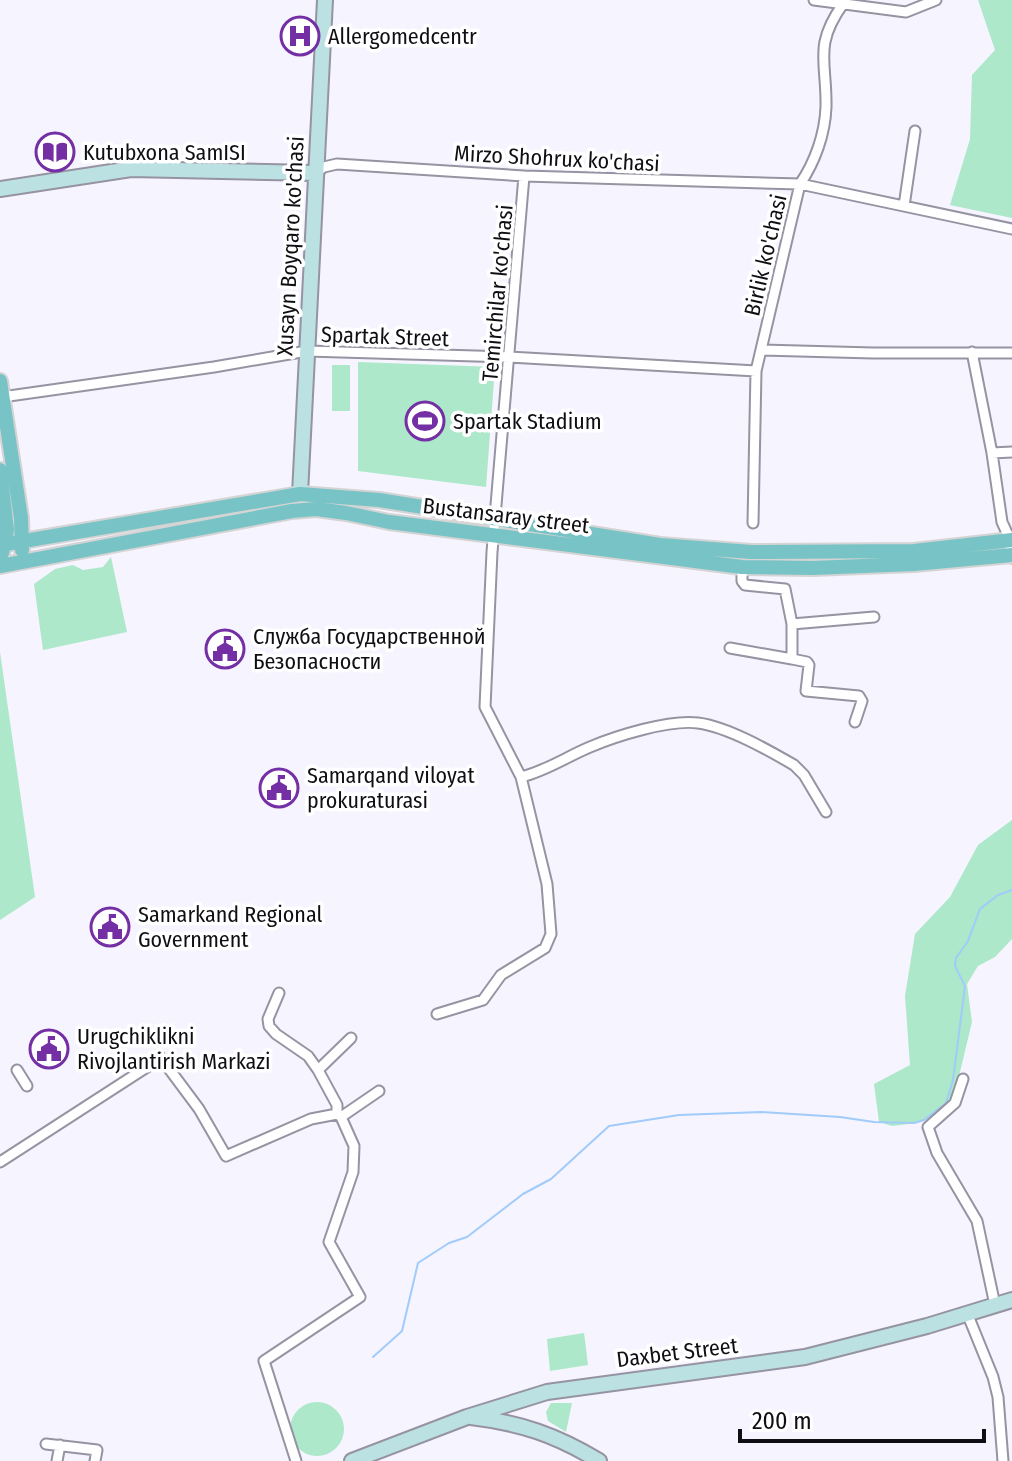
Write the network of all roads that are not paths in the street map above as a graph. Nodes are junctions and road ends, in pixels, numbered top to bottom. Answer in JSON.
{"nodes":[{"id":1,"x":325,"y":0,"type":"edge"},
{"id":2,"x":814,"y":0,"type":"edge"},
{"id":3,"x":936,"y":0,"type":"edge"},
{"id":4,"x":843,"y":4,"type":"junction"},
{"id":5,"x":915,"y":131,"type":"dead end"},
{"id":6,"x":315,"y":173,"type":"junction"},
{"id":7,"x":524,"y":176,"type":"junction"},
{"id":8,"x":800,"y":184,"type":"junction"},
{"id":9,"x":0,"y":189,"type":"edge"},
{"id":10,"x":904,"y":206,"type":"junction"},
{"id":11,"x":1012,"y":229,"type":"edge"},
{"id":12,"x":761,"y":350,"type":"junction"},
{"id":13,"x":307,"y":351,"type":"junction"},
{"id":14,"x":972,"y":352,"type":"junction"},
{"id":15,"x":1012,"y":353,"type":"edge"},
{"id":16,"x":509,"y":357,"type":"junction"},
{"id":17,"x":756,"y":371,"type":"junction"},
{"id":18,"x":0,"y":381,"type":"edge"},
{"id":19,"x":2,"y":397,"type":"junction"},
{"id":20,"x":1012,"y":452,"type":"edge"},
{"id":21,"x":992,"y":453,"type":"junction"},
{"id":22,"x":0,"y":470,"type":"edge"},
{"id":23,"x":300,"y":494,"type":"junction"},
{"id":24,"x":495,"y":521,"type":"junction"},
{"id":25,"x":753,"y":523,"type":"dead end"},
{"id":26,"x":24,"y":541,"type":"junction"},
{"id":27,"x":2,"y":545,"type":"edge"},
{"id":28,"x":1011,"y":550,"type":"edge"},
{"id":29,"x":20,"y":562,"type":"junction"},
{"id":30,"x":0,"y":564,"type":"edge"},
{"id":31,"x":742,"y":567,"type":"junction"},
{"id":32,"x":874,"y":617,"type":"dead end"},
{"id":33,"x":792,"y":624,"type":"junction"},
{"id":34,"x":730,"y":648,"type":"dead end"},
{"id":35,"x":792,"y":659,"type":"junction"},
{"id":36,"x":855,"y":722,"type":"dead end"},
{"id":37,"x":521,"y":777,"type":"junction"},
{"id":38,"x":826,"y":812,"type":"dead end"},
{"id":39,"x":279,"y":993,"type":"dead end"},
{"id":40,"x":437,"y":1014,"type":"dead end"},
{"id":41,"x":351,"y":1038,"type":"dead end"},
{"id":42,"x":17,"y":1070,"type":"dead end"},
{"id":43,"x":318,"y":1070,"type":"junction"},
{"id":44,"x":963,"y":1079,"type":"dead end"},
{"id":45,"x":27,"y":1086,"type":"dead end"},
{"id":46,"x":379,"y":1091,"type":"dead end"},
{"id":47,"x":339,"y":1116,"type":"junction"},
{"id":48,"x":0,"y":1162,"type":"edge"},
{"id":49,"x":1012,"y":1300,"type":"edge"},
{"id":50,"x":995,"y":1305,"type":"junction"},
{"id":51,"x":967,"y":1313,"type":"junction"},
{"id":52,"x":467,"y":1417,"type":"junction"},
{"id":53,"x":46,"y":1444,"type":"dead end"},
{"id":54,"x":60,"y":1445,"type":"junction"},
{"id":55,"x":72,"y":1447,"type":"junction"},
{"id":56,"x":84,"y":1449,"type":"junction"},
{"id":57,"x":57,"y":1461,"type":"edge"},
{"id":58,"x":70,"y":1461,"type":"edge"},
{"id":59,"x":83,"y":1461,"type":"edge"},
{"id":60,"x":95,"y":1461,"type":"edge"},
{"id":61,"x":296,"y":1461,"type":"edge"},
{"id":62,"x":352,"y":1461,"type":"edge"},
{"id":63,"x":599,"y":1461,"type":"edge"},
{"id":64,"x":1003,"y":1461,"type":"edge"}],
"edges":[{"from":1,"to":6,"type":"main road","name":"Xusayn Boyqaro ko'chasi"},
{"from":2,"to":4,"type":"street"},
{"from":3,"to":4,"type":"street"},
{"from":4,"to":8,"type":"street","name":"Birlik ko'chasi"},
{"from":5,"to":10,"type":"street"},
{"from":6,"to":7,"type":"street","name":"Mirzo Shohrux ko'chasi"},
{"from":6,"to":9,"type":"main road"},
{"from":6,"to":13,"type":"main road","name":"Xusayn Boyqaro ko'chasi"},
{"from":7,"to":8,"type":"street","name":"Mirzo Shohrux ko'chasi"},
{"from":7,"to":16,"type":"street","name":"Temirchilar ko'chasi"},
{"from":8,"to":10,"type":"street","name":"Mirzo Shohrux ko'chasi"},
{"from":8,"to":12,"type":"street","name":"Birlik ko'chasi"},
{"from":10,"to":11,"type":"street","name":"Mirzo Shohrux ko'chasi"},
{"from":12,"to":14,"type":"street"},
{"from":12,"to":17,"type":"street","name":"Birlik ko'chasi"},
{"from":13,"to":16,"type":"street","name":"Spartak Street"},
{"from":13,"to":19,"type":"street","name":"Spartak Street"},
{"from":13,"to":23,"type":"main road","name":"Xusayn Boyqaro ko'chasi"},
{"from":14,"to":15,"type":"street"},
{"from":14,"to":21,"type":"street"},
{"from":16,"to":17,"type":"street","name":"Spartak Street"},
{"from":16,"to":24,"type":"street","name":"Temirchilar ko'chasi"},
{"from":17,"to":25,"type":"street","name":"Birlik ko'chasi"},
{"from":18,"to":19,"type":"main road"},
{"from":19,"to":26,"type":"main road"},
{"from":20,"to":21,"type":"street"},
{"from":21,"to":28,"type":"street"},
{"from":22,"to":27,"type":"main road"},
{"from":23,"to":24,"type":"main road","name":"Bustansaray street"},
{"from":23,"to":26,"type":"main road","name":"Bustansaray street"},
{"from":24,"to":28,"type":"main road","name":"Bustansaray street"},
{"from":24,"to":29,"type":"main road","name":"Bustansaray street"},
{"from":24,"to":31,"type":"main road","name":"Bustansaray street"},
{"from":24,"to":37,"type":"street","name":"Temirchilar ko'chasi"},
{"from":26,"to":27,"type":"main road","name":"Bustansaray street"},
{"from":26,"to":29,"type":"main road"},
{"from":27,"to":30,"type":"main road"},
{"from":28,"to":31,"type":"main road","name":"Bustansaray street"},
{"from":29,"to":30,"type":"main road","name":"Bustansaray street"},
{"from":31,"to":33,"type":"street"},
{"from":32,"to":33,"type":"street"},
{"from":33,"to":35,"type":"street"},
{"from":34,"to":35,"type":"street"},
{"from":35,"to":36,"type":"street"},
{"from":37,"to":38,"type":"street"},
{"from":37,"to":40,"type":"street","name":"Temirchilar ko'chasi"},
{"from":39,"to":43,"type":"street"},
{"from":41,"to":43,"type":"street"},
{"from":42,"to":45,"type":"street"},
{"from":43,"to":47,"type":"street"},
{"from":44,"to":50,"type":"street"},
{"from":46,"to":47,"type":"street"},
{"from":47,"to":48,"type":"street"},
{"from":47,"to":61,"type":"street"},
{"from":49,"to":50,"type":"main road","name":"Daxbet Street"},
{"from":50,"to":51,"type":"main road","name":"Daxbet Street"},
{"from":51,"to":52,"type":"main road","name":"Daxbet Street"},
{"from":51,"to":64,"type":"street"},
{"from":52,"to":62,"type":"main road","name":"Daxbet Street"},
{"from":52,"to":63,"type":"main road"},
{"from":53,"to":54,"type":"street"},
{"from":54,"to":55,"type":"street"},
{"from":54,"to":57,"type":"street"},
{"from":55,"to":56,"type":"street"},
{"from":55,"to":58,"type":"street"},
{"from":56,"to":59,"type":"street"},
{"from":56,"to":60,"type":"street"}]}
